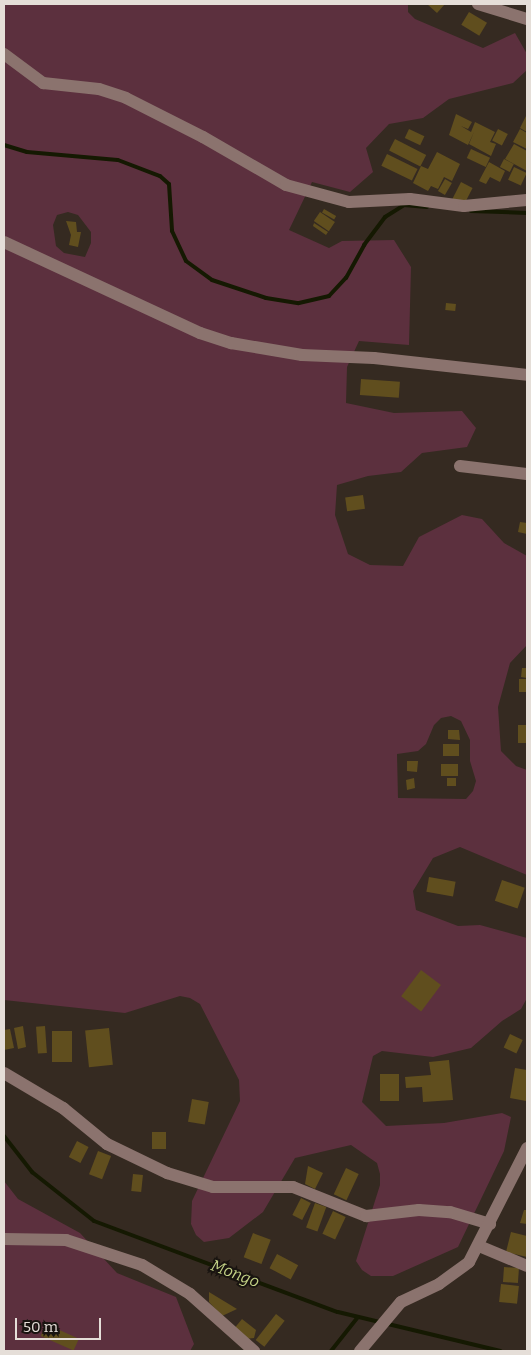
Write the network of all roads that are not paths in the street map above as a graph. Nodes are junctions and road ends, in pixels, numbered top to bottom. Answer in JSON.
{"nodes":[{"id":1,"x":478,"y":4,"type":"edge"},
{"id":2,"x":527,"y":19,"type":"edge"},
{"id":3,"x":4,"y":54,"type":"edge"},
{"id":4,"x":527,"y":200,"type":"edge"},
{"id":5,"x":4,"y":242,"type":"edge"},
{"id":6,"x":527,"y":375,"type":"edge"},
{"id":7,"x":460,"y":466,"type":"dead end"},
{"id":8,"x":527,"y":474,"type":"edge"},
{"id":9,"x":4,"y":1073,"type":"edge"},
{"id":10,"x":527,"y":1148,"type":"edge"},
{"id":11,"x":490,"y":1224,"type":"junction"},
{"id":12,"x":4,"y":1239,"type":"edge"},
{"id":13,"x":479,"y":1246,"type":"junction"},
{"id":14,"x":527,"y":1266,"type":"edge"},
{"id":15,"x":361,"y":1350,"type":"edge"},
{"id":16,"x":254,"y":1351,"type":"edge"}],
"edges":[{"from":1,"to":2,"type":"street"},
{"from":3,"to":4,"type":"street"},
{"from":5,"to":6,"type":"street"},
{"from":7,"to":8,"type":"street"},
{"from":9,"to":11,"type":"street"},
{"from":10,"to":11,"type":"street"},
{"from":11,"to":13,"type":"street"},
{"from":12,"to":16,"type":"street"},
{"from":13,"to":14,"type":"street"},
{"from":13,"to":15,"type":"street"}]}
